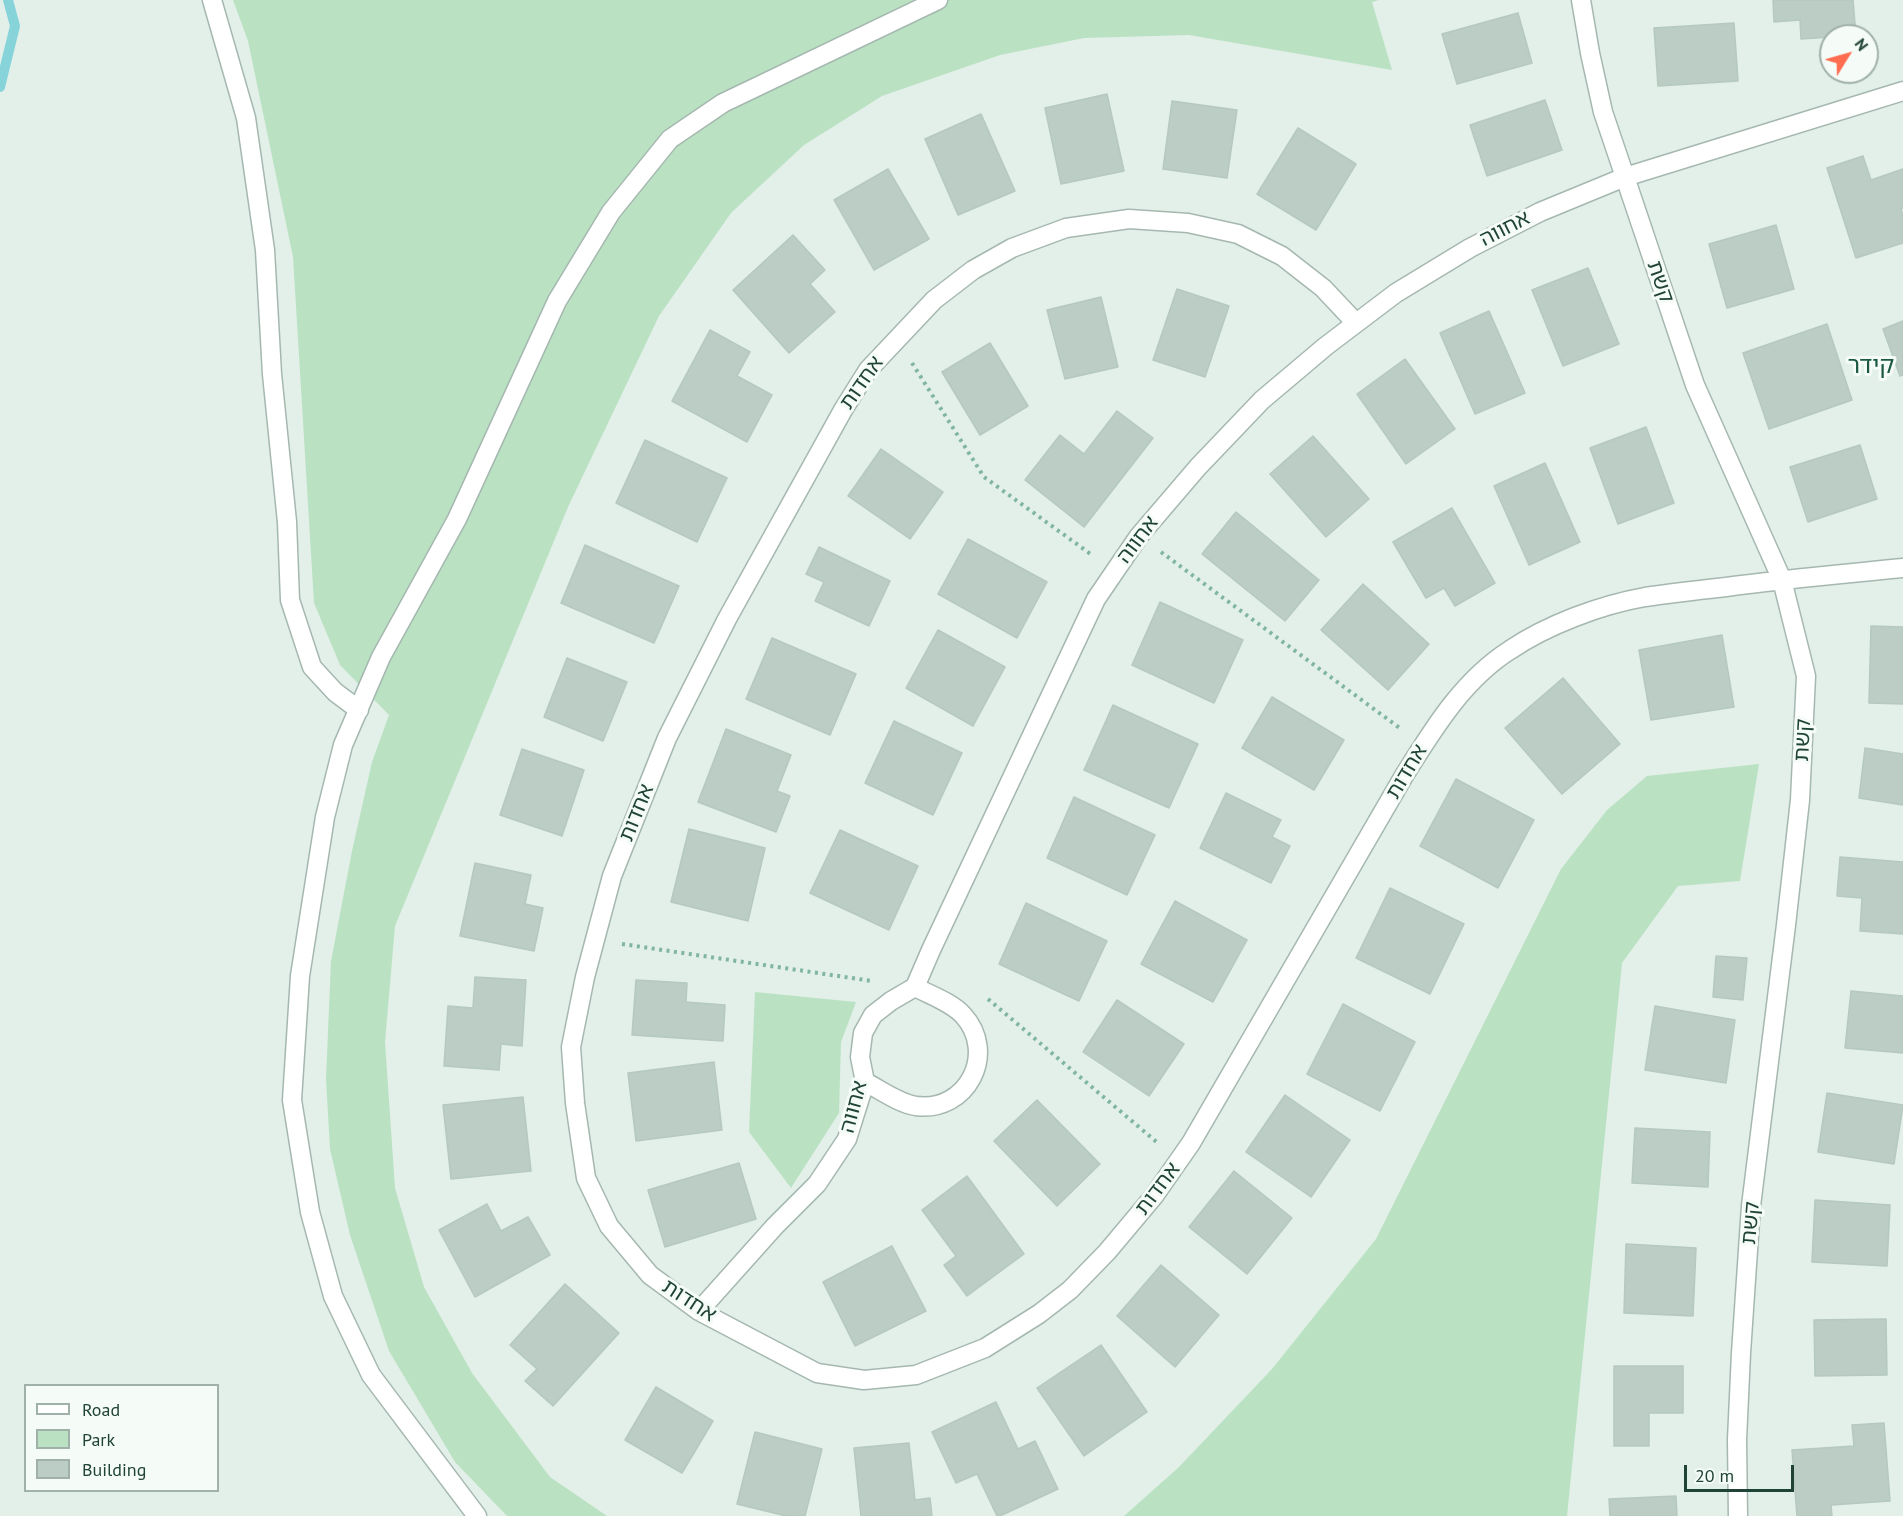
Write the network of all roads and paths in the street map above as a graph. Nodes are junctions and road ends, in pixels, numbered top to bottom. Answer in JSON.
{"nodes":[{"id":1,"x":212,"y":0,"type":"edge"},
{"id":2,"x":938,"y":0,"type":"edge"},
{"id":3,"x":1581,"y":0,"type":"edge"},
{"id":4,"x":1903,"y":91,"type":"edge"},
{"id":5,"x":1625,"y":177,"type":"junction"},
{"id":6,"x":1356,"y":323,"type":"junction"},
{"id":7,"x":896,"y":338,"type":"junction"},
{"id":8,"x":1139,"y":536,"type":"junction"},
{"id":9,"x":1903,"y":568,"type":"edge"},
{"id":10,"x":1114,"y":572,"type":"junction"},
{"id":11,"x":1782,"y":580,"type":"junction"},
{"id":12,"x":359,"y":710,"type":"junction"},
{"id":13,"x":1423,"y":745,"type":"junction"},
{"id":14,"x":594,"y":940,"type":"junction"},
{"id":15,"x":915,"y":987,"type":"junction"},
{"id":16,"x":984,"y":995,"type":"dead end"},
{"id":17,"x":866,"y":1082,"type":"junction"},
{"id":18,"x":1179,"y":1161,"type":"junction"},
{"id":19,"x":699,"y":1311,"type":"junction"},
{"id":20,"x":477,"y":1516,"type":"edge"},
{"id":21,"x":1738,"y":1516,"type":"edge"}],
"edges":[{"from":1,"to":12,"type":"street"},
{"from":2,"to":12,"type":"street"},
{"from":3,"to":5,"type":"street","name":"קשת"},
{"from":4,"to":5,"type":"street","name":"אחווה"},
{"from":5,"to":6,"type":"street","name":"אחווה"},
{"from":5,"to":11,"type":"street","name":"קשת"},
{"from":6,"to":7,"type":"street","name":"אחדות"},
{"from":6,"to":8,"type":"street","name":"אחווה"},
{"from":7,"to":10,"type":"path"},
{"from":7,"to":14,"type":"street","name":"אחדות"},
{"from":8,"to":10,"type":"street","name":"אחווה"},
{"from":8,"to":13,"type":"path"},
{"from":9,"to":11,"type":"street","name":"אחדות"},
{"from":10,"to":15,"type":"street","name":"אחווה"},
{"from":11,"to":13,"type":"street","name":"אחדות"},
{"from":11,"to":21,"type":"street","name":"קשת"},
{"from":12,"to":20,"type":"street"},
{"from":13,"to":18,"type":"street","name":"אחדות"},
{"from":14,"to":15,"type":"path"},
{"from":14,"to":19,"type":"street","name":"אחדות"},
{"from":15,"to":17,"type":"street","name":"אחווה"},
{"from":15,"to":17,"type":"street"},
{"from":16,"to":18,"type":"path"},
{"from":17,"to":19,"type":"street","name":"אחווה"},
{"from":18,"to":19,"type":"street","name":"אחדות"}]}
